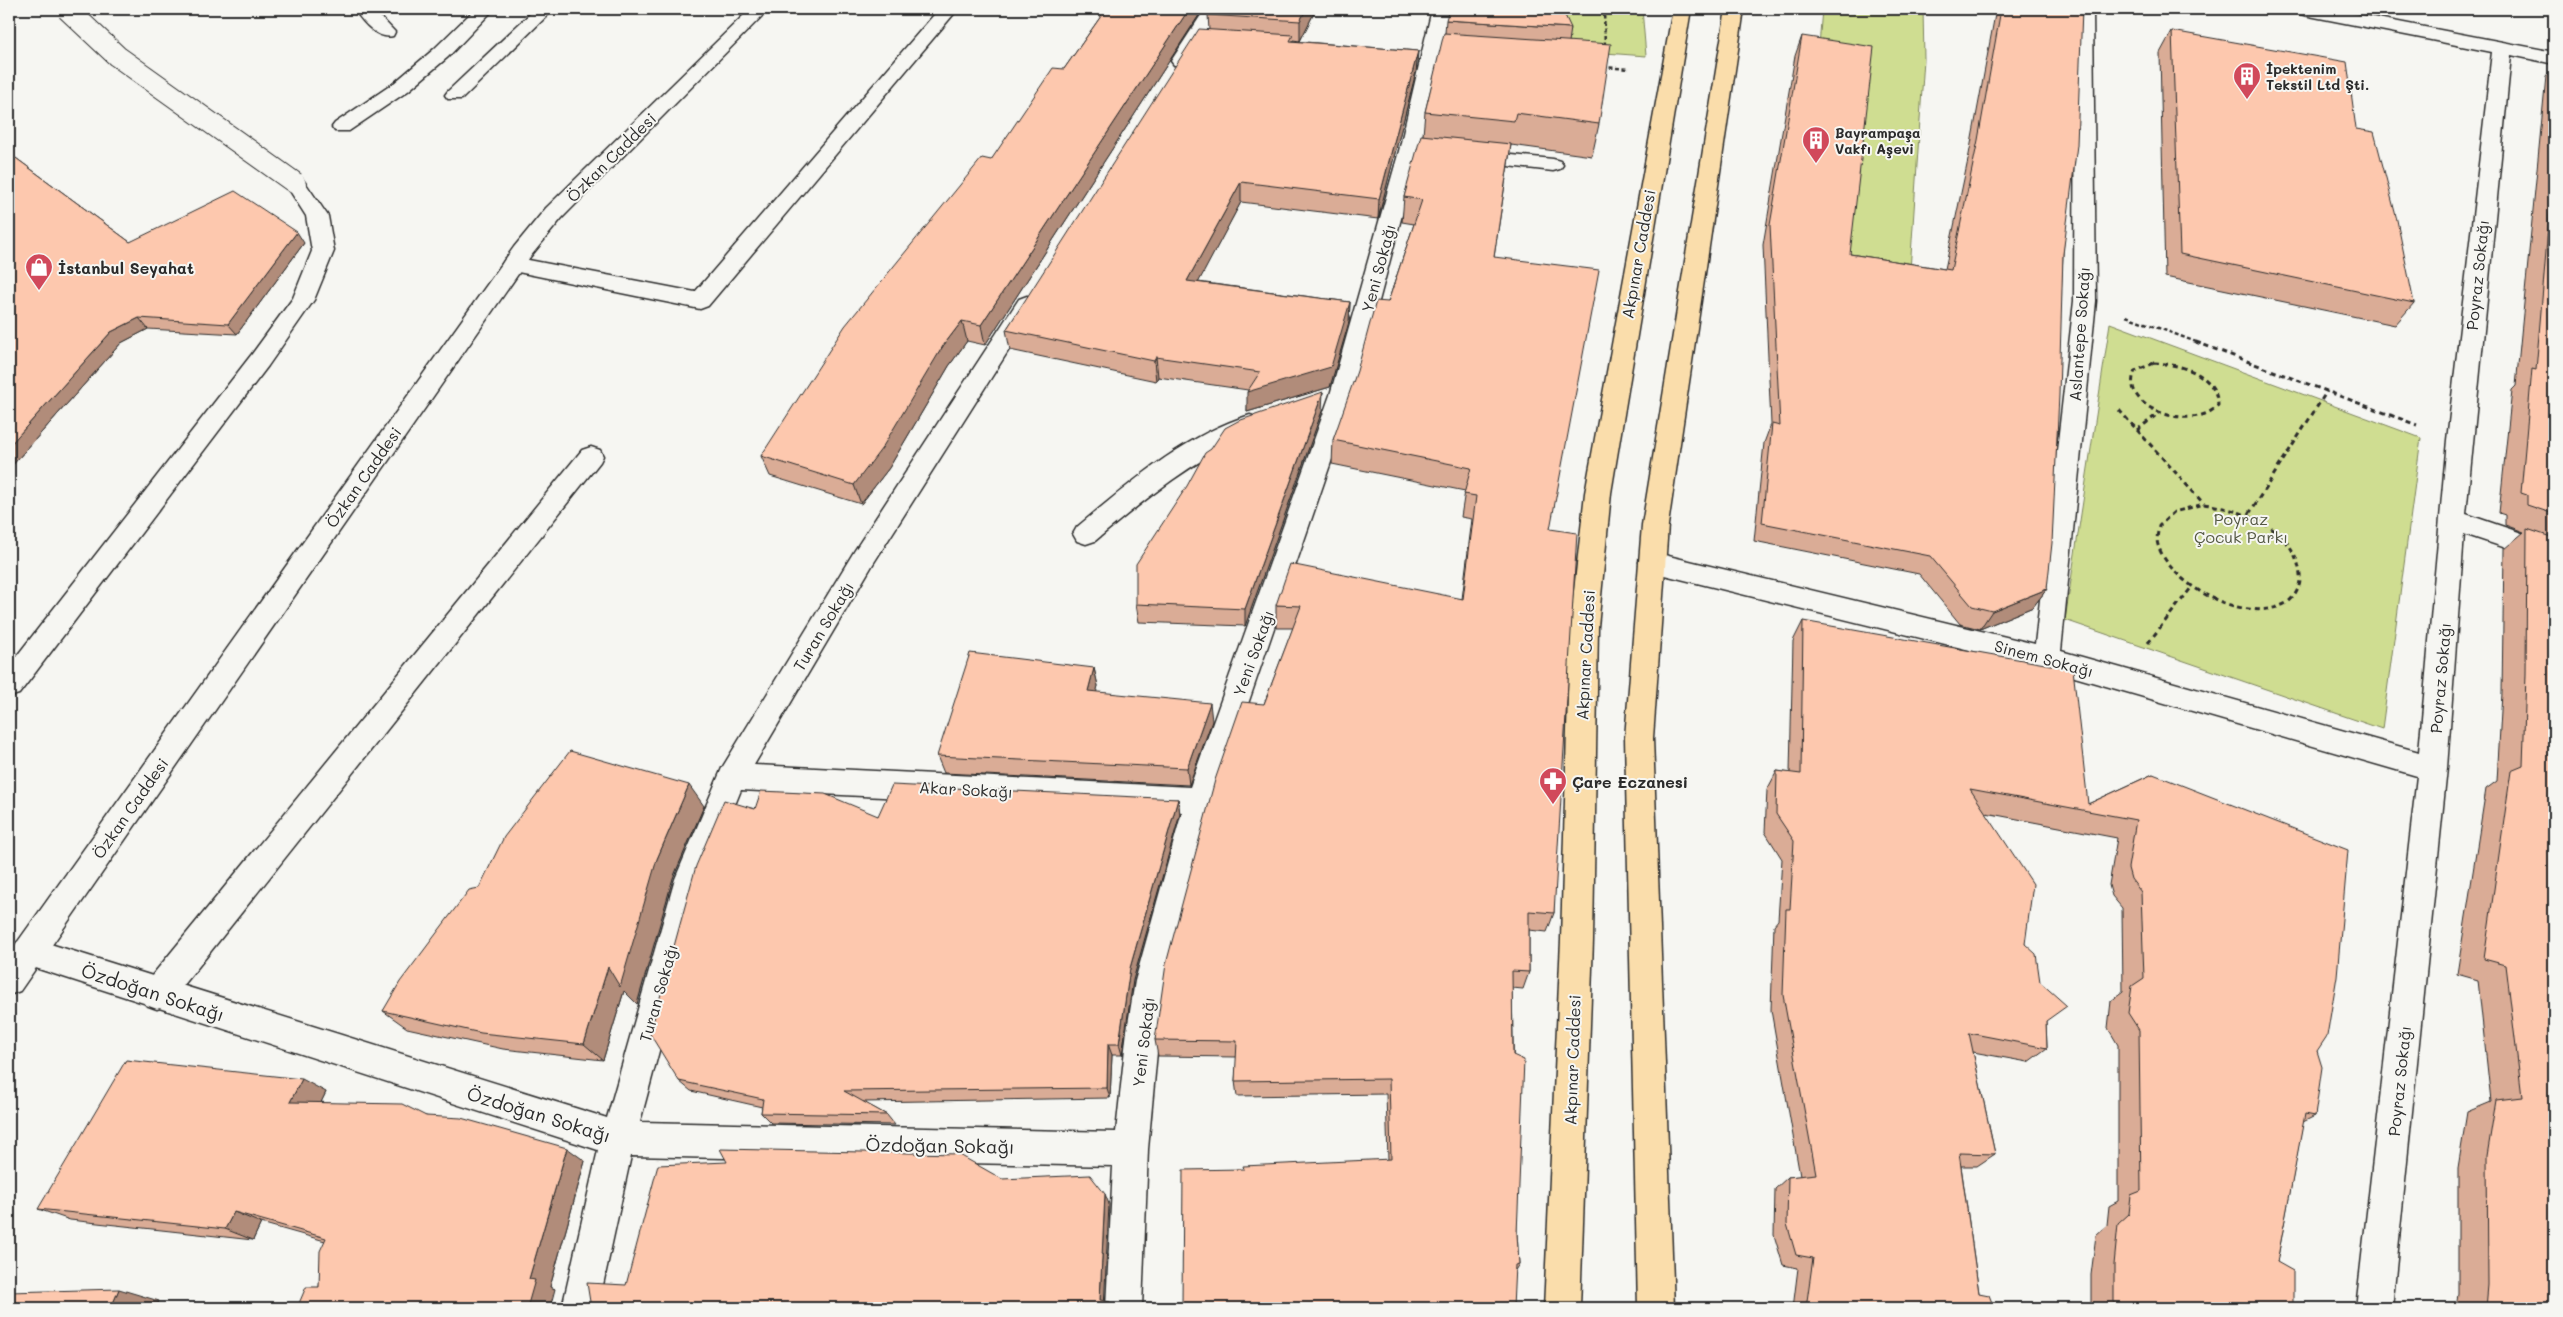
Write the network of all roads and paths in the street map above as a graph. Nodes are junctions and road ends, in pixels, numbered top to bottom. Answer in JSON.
{"nodes":[{"id":1,"x":67,"y":9,"type":"edge"},
{"id":2,"x":363,"y":9,"type":"edge"},
{"id":3,"x":485,"y":9,"type":"edge"},
{"id":4,"x":545,"y":9,"type":"edge"},
{"id":5,"x":760,"y":9,"type":"edge"},
{"id":6,"x":949,"y":9,"type":"edge"},
{"id":7,"x":1214,"y":9,"type":"edge"},
{"id":8,"x":1441,"y":9,"type":"edge"},
{"id":9,"x":1604,"y":9,"type":"edge"},
{"id":10,"x":1682,"y":9,"type":"edge"},
{"id":11,"x":1735,"y":9,"type":"edge"},
{"id":12,"x":2084,"y":9,"type":"edge"},
{"id":13,"x":2304,"y":9,"type":"edge"},
{"id":14,"x":386,"y":32,"type":"dead end"},
{"id":15,"x":2502,"y":48,"type":"junction"},
{"id":16,"x":1605,"y":52,"type":"edge"},
{"id":17,"x":2554,"y":58,"type":"edge"},
{"id":18,"x":1166,"y":84,"type":"edge"},
{"id":19,"x":455,"y":95,"type":"dead end"},
{"id":20,"x":342,"y":127,"type":"dead end"},
{"id":21,"x":1428,"y":153,"type":"junction"},
{"id":22,"x":1553,"y":165,"type":"dead end"},
{"id":23,"x":514,"y":264,"type":"junction"},
{"id":24,"x":1037,"y":287,"type":"edge"},
{"id":25,"x":2085,"y":301,"type":"junction"},
{"id":26,"x":2328,"y":391,"type":"junction"},
{"id":27,"x":2112,"y":403,"type":"dead end"},
{"id":28,"x":2159,"y":413,"type":"junction"},
{"id":29,"x":1275,"y":415,"type":"edge"},
{"id":30,"x":2137,"y":430,"type":"junction"},
{"id":31,"x":2458,"y":440,"type":"junction"},
{"id":32,"x":591,"y":456,"type":"dead end"},
{"id":33,"x":2204,"y":504,"type":"junction"},
{"id":34,"x":2249,"y":514,"type":"junction"},
{"id":35,"x":2453,"y":520,"type":"junction"},
{"id":36,"x":1086,"y":534,"type":"dead end"},
{"id":37,"x":2554,"y":554,"type":"edge"},
{"id":38,"x":1652,"y":562,"type":"junction"},
{"id":39,"x":2191,"y":588,"type":"junction"},
{"id":40,"x":2144,"y":648,"type":"dead end"},
{"id":41,"x":2047,"y":658,"type":"junction"},
{"id":42,"x":9,"y":686,"type":"edge"},
{"id":43,"x":2432,"y":768,"type":"junction"},
{"id":44,"x":732,"y":777,"type":"junction"},
{"id":45,"x":1200,"y":800,"type":"junction"},
{"id":46,"x":28,"y":952,"type":"junction"},
{"id":47,"x":9,"y":980,"type":"edge"},
{"id":48,"x":156,"y":994,"type":"junction"},
{"id":49,"x":618,"y":1139,"type":"junction"},
{"id":50,"x":1131,"y":1149,"type":"junction"},
{"id":51,"x":580,"y":1308,"type":"edge"},
{"id":52,"x":1124,"y":1308,"type":"edge"},
{"id":53,"x":1562,"y":1308,"type":"edge"},
{"id":54,"x":1656,"y":1308,"type":"edge"},
{"id":55,"x":2374,"y":1308,"type":"edge"}],
"edges":[{"from":1,"to":42,"type":"street","bridge":true},
{"from":2,"to":14,"type":"street"},
{"from":3,"to":20,"type":"street"},
{"from":4,"to":19,"type":"street"},
{"from":5,"to":23,"type":"street","name":"Özkan Caddesi"},
{"from":6,"to":23,"type":"street"},
{"from":7,"to":18,"type":"street"},
{"from":8,"to":21,"type":"street","name":"Yeni Sokağı"},
{"from":9,"to":16,"type":"path"},
{"from":10,"to":53,"type":"main road","name":"Akpınar Caddesi"},
{"from":11,"to":38,"type":"main road"},
{"from":12,"to":25,"type":"street","name":"Aslantepe Sokağı"},
{"from":13,"to":15,"type":"street"},
{"from":15,"to":17,"type":"street"},
{"from":15,"to":31,"type":"street","name":"Poyraz Sokağı"},
{"from":21,"to":22,"type":"street"},
{"from":21,"to":45,"type":"street","name":"Yeni Sokağı"},
{"from":23,"to":46,"type":"street","name":"Özkan Caddesi"},
{"from":24,"to":44,"type":"street","name":"Turan Sokağı"},
{"from":25,"to":26,"type":"path"},
{"from":25,"to":41,"type":"street","name":"Aslantepe Sokağı"},
{"from":26,"to":31,"type":"path"},
{"from":26,"to":34,"type":"path"},
{"from":27,"to":30,"type":"path"},
{"from":28,"to":28,"type":"path"},
{"from":28,"to":30,"type":"path"},
{"from":29,"to":36,"type":"street"},
{"from":30,"to":33,"type":"path"},
{"from":31,"to":35,"type":"street","name":"Poyraz Sokağı"},
{"from":32,"to":48,"type":"street"},
{"from":33,"to":34,"type":"path"},
{"from":33,"to":39,"type":"path"},
{"from":34,"to":39,"type":"path"},
{"from":35,"to":37,"type":"street"},
{"from":35,"to":43,"type":"street","name":"Poyraz Sokağı"},
{"from":38,"to":41,"type":"street","name":"Sinem Sokağı"},
{"from":38,"to":54,"type":"main road"},
{"from":39,"to":40,"type":"path"},
{"from":41,"to":43,"type":"street","name":"Sinem Sokağı"},
{"from":43,"to":55,"type":"street","name":"Poyraz Sokağı"},
{"from":44,"to":45,"type":"street","name":"Akar Sokağı"},
{"from":44,"to":49,"type":"street","name":"Turan Sokağı"},
{"from":45,"to":50,"type":"street","name":"Yeni Sokağı"},
{"from":46,"to":47,"type":"street","name":"Özkan Caddesi"},
{"from":46,"to":48,"type":"street","name":"Özdoğan Sokağı"},
{"from":48,"to":49,"type":"street","name":"Özdoğan Sokağı"},
{"from":49,"to":50,"type":"street","name":"Özdoğan Sokağı"},
{"from":49,"to":51,"type":"street","name":"Turan Sokağı"},
{"from":50,"to":52,"type":"street","name":"Yeni Sokağı"}]}
